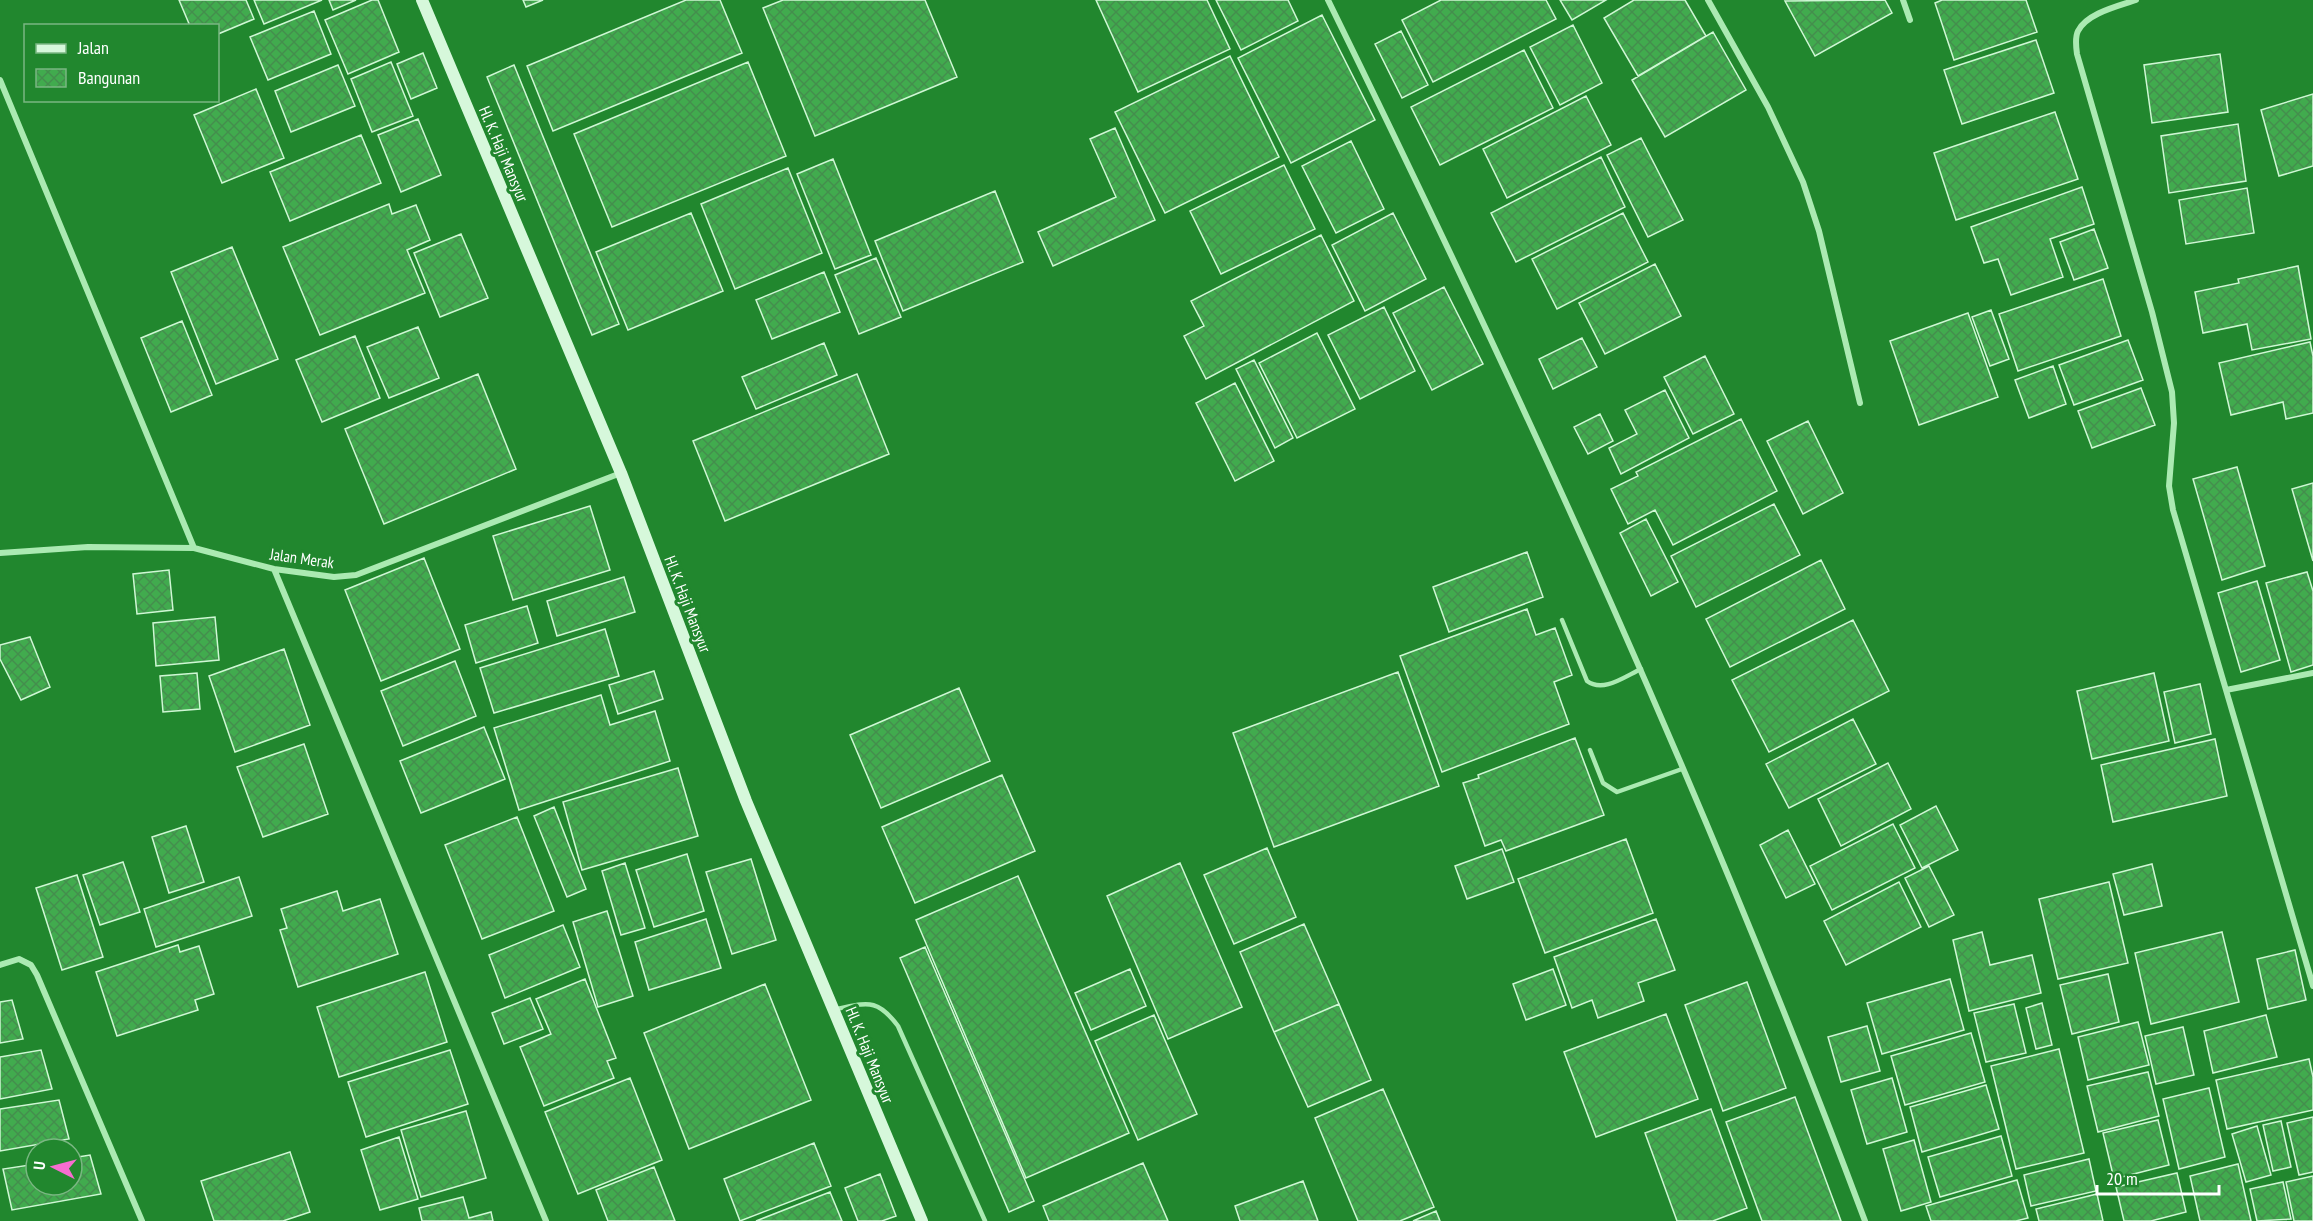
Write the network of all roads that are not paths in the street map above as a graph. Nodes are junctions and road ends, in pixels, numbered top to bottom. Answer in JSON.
{"nodes":[{"id":1,"x":422,"y":0,"type":"edge"},
{"id":2,"x":1328,"y":0,"type":"edge"},
{"id":3,"x":1708,"y":0,"type":"edge"},
{"id":4,"x":1903,"y":0,"type":"edge"},
{"id":5,"x":2136,"y":0,"type":"edge"},
{"id":6,"x":1910,"y":20,"type":"dead end"},
{"id":7,"x":0,"y":80,"type":"edge"},
{"id":8,"x":1860,"y":403,"type":"dead end"},
{"id":9,"x":621,"y":473,"type":"junction"},
{"id":10,"x":194,"y":548,"type":"junction"},
{"id":11,"x":0,"y":554,"type":"edge"},
{"id":12,"x":274,"y":569,"type":"junction"},
{"id":13,"x":1562,"y":620,"type":"dead end"},
{"id":14,"x":1641,"y":669,"type":"junction"},
{"id":15,"x":2313,"y":673,"type":"edge"},
{"id":16,"x":2226,"y":690,"type":"junction"},
{"id":17,"x":1590,"y":750,"type":"dead end"},
{"id":18,"x":1682,"y":769,"type":"junction"},
{"id":19,"x":0,"y":965,"type":"edge"},
{"id":20,"x":2313,"y":986,"type":"edge"},
{"id":21,"x":833,"y":1010,"type":"junction"},
{"id":22,"x":142,"y":1221,"type":"edge"},
{"id":23,"x":546,"y":1221,"type":"edge"},
{"id":24,"x":922,"y":1221,"type":"edge"},
{"id":25,"x":985,"y":1221,"type":"edge"},
{"id":26,"x":1865,"y":1221,"type":"edge"}],
"edges":[{"from":1,"to":9,"type":"street","name":"Hl. K. Haji Mansyur"},
{"from":2,"to":14,"type":"street"},
{"from":3,"to":8,"type":"street"},
{"from":4,"to":6,"type":"street"},
{"from":5,"to":16,"type":"street"},
{"from":7,"to":10,"type":"street"},
{"from":9,"to":12,"type":"street","name":"Jalan Merak"},
{"from":9,"to":21,"type":"street","name":"Hl. K. Haji Mansyur"},
{"from":10,"to":11,"type":"street","name":"Jalan Merak"},
{"from":10,"to":12,"type":"street","name":"Jalan Merak"},
{"from":12,"to":23,"type":"street"},
{"from":13,"to":14,"type":"lane"},
{"from":14,"to":18,"type":"street"},
{"from":15,"to":16,"type":"street"},
{"from":16,"to":20,"type":"street"},
{"from":17,"to":18,"type":"lane"},
{"from":18,"to":26,"type":"street"},
{"from":19,"to":22,"type":"street"},
{"from":21,"to":24,"type":"street","name":"Hl. K. Haji Mansyur"},
{"from":21,"to":25,"type":"lane"}]}
